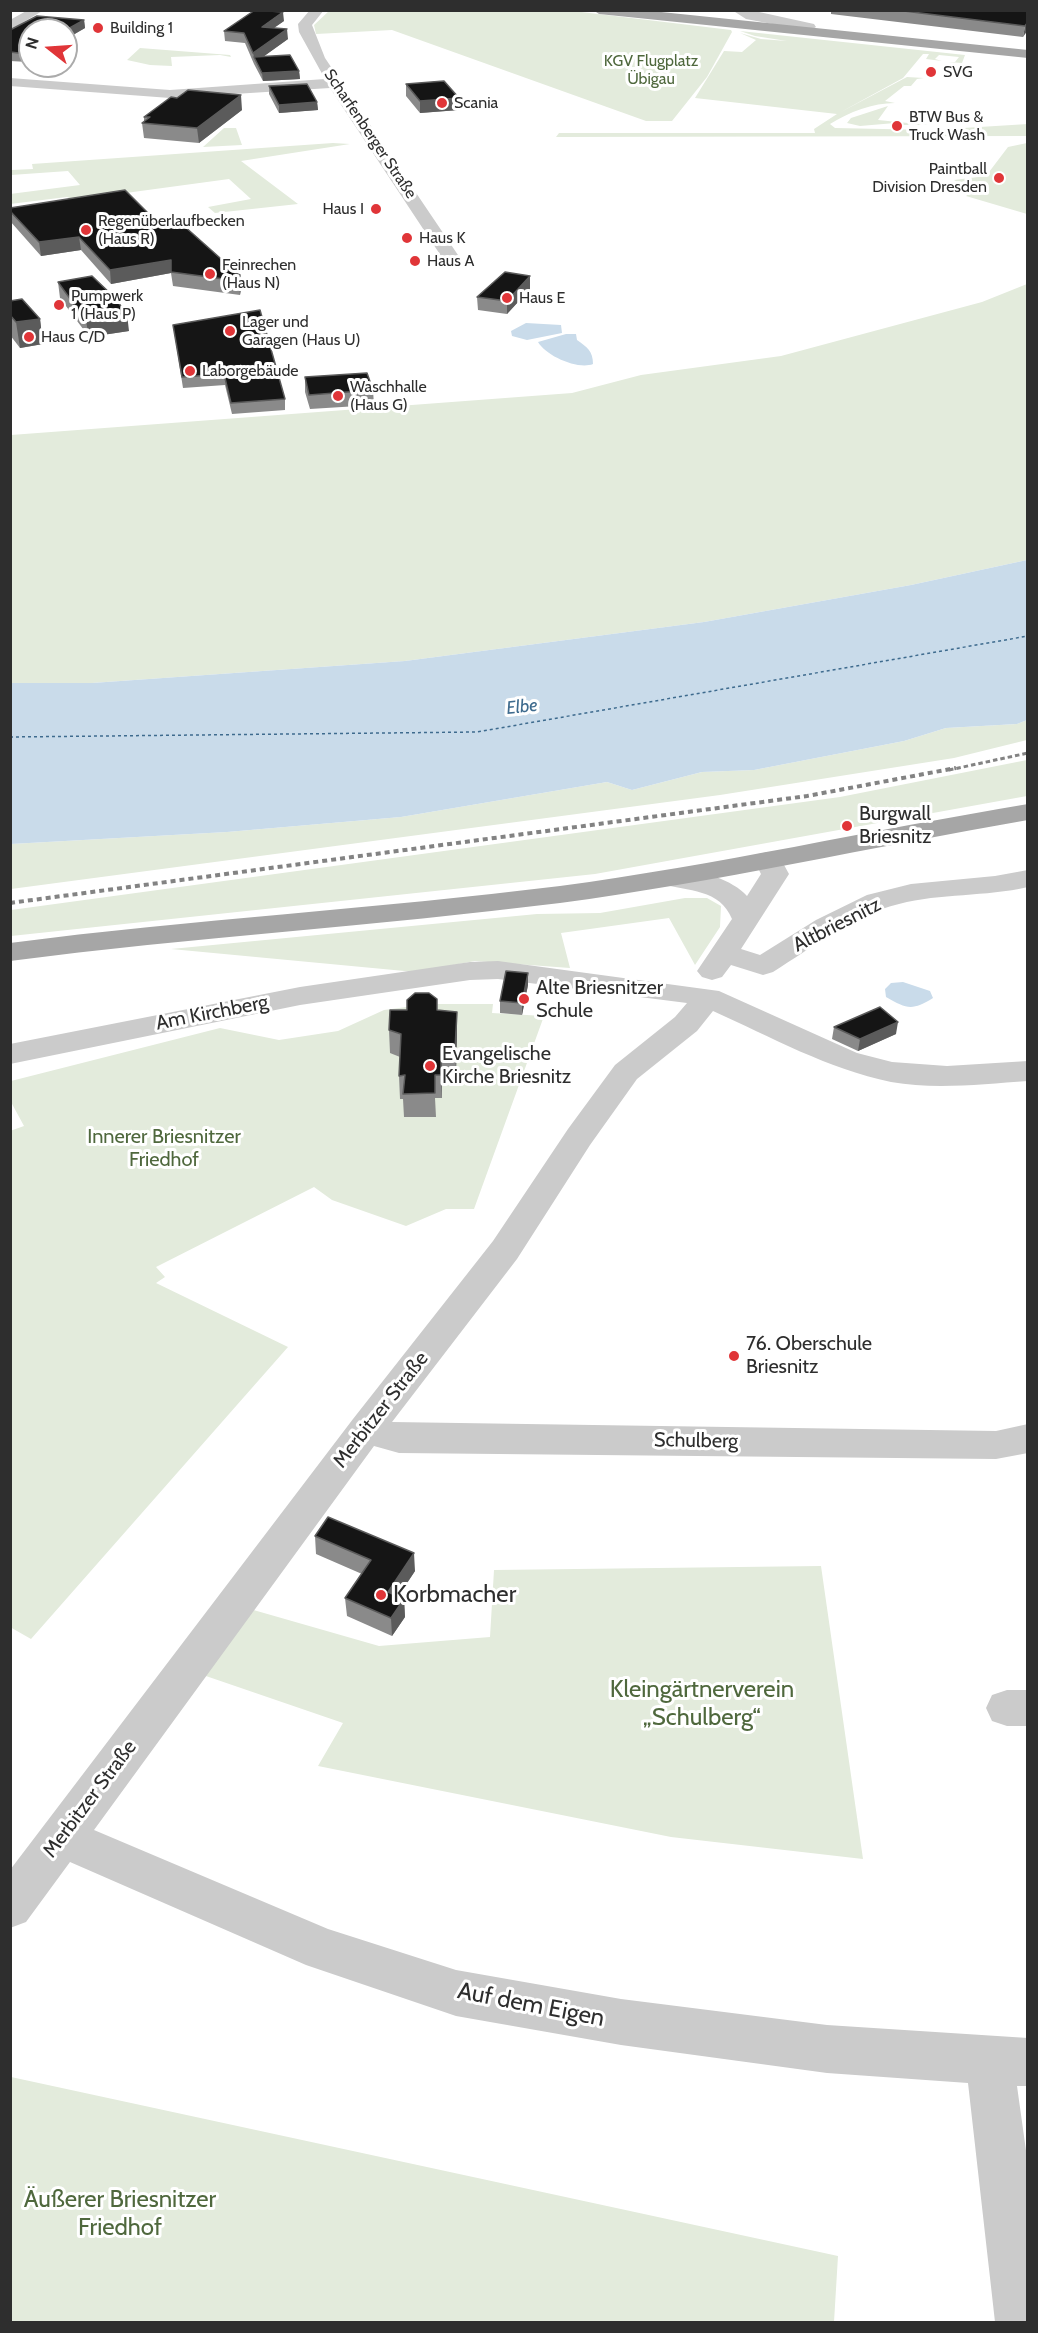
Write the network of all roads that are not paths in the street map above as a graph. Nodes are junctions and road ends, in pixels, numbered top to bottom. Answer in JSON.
{"nodes":[{"id":1,"x":39,"y":10,"type":"edge"},
{"id":2,"x":318,"y":10,"type":"edge"},
{"id":3,"x":599,"y":10,"type":"edge"},
{"id":4,"x":646,"y":10,"type":"edge"},
{"id":5,"x":730,"y":16,"type":"edge"},
{"id":6,"x":10,"y":26,"type":"edge"},
{"id":7,"x":809,"y":27,"type":"joint"},
{"id":8,"x":1028,"y":47,"type":"edge"},
{"id":9,"x":1028,"y":54,"type":"edge"},
{"id":10,"x":10,"y":82,"type":"edge"},
{"id":11,"x":334,"y":83,"type":"junction"},
{"id":12,"x":462,"y":260,"type":"dead end"},
{"id":13,"x":1028,"y":812,"type":"edge"},
{"id":14,"x":768,"y":860,"type":"junction"},
{"id":15,"x":1028,"y":878,"type":"edge"},
{"id":16,"x":671,"y":879,"type":"junction"},
{"id":17,"x":746,"y":919,"type":"junction"},
{"id":18,"x":10,"y":952,"type":"edge"},
{"id":19,"x":723,"y":953,"type":"junction"},
{"id":20,"x":708,"y":997,"type":"junction"},
{"id":21,"x":10,"y":1054,"type":"edge"},
{"id":22,"x":1028,"y":1071,"type":"edge"},
{"id":23,"x":366,"y":1429,"type":"junction"},
{"id":24,"x":1028,"y":1438,"type":"edge"},
{"id":25,"x":62,"y":1837,"type":"junction"},
{"id":26,"x":10,"y":1906,"type":"edge"},
{"id":27,"x":1009,"y":2061,"type":"edge"},
{"id":28,"x":1021,"y":2322,"type":"edge"}],
"edges":[{"from":1,"to":6,"type":"street"},
{"from":2,"to":11,"type":"street","name":"Scharfenberger Straße"},
{"from":3,"to":5,"type":"main road"},
{"from":4,"to":5,"type":"main road"},
{"from":5,"to":7,"type":"street"},
{"from":5,"to":9,"type":"main road"},
{"from":7,"to":8,"type":"main road"},
{"from":10,"to":11,"type":"street"},
{"from":11,"to":12,"type":"street","name":"Scharfenberger Straße"},
{"from":13,"to":14,"type":"main road"},
{"from":14,"to":16,"type":"main road"},
{"from":14,"to":17,"type":"street","name":"Merbitzer Straße"},
{"from":15,"to":19,"type":"street","name":"Altbriesnitz"},
{"from":16,"to":17,"type":"street"},
{"from":16,"to":18,"type":"main road"},
{"from":17,"to":19,"type":"street","name":"Merbitzer Straße"},
{"from":19,"to":20,"type":"street","name":"Merbitzer Straße"},
{"from":20,"to":21,"type":"street","name":"Am Kirchberg"},
{"from":20,"to":22,"type":"street","name":"Am Kirchberg"},
{"from":20,"to":23,"type":"street","name":"Merbitzer Straße"},
{"from":23,"to":24,"type":"street","name":"Schulberg"},
{"from":23,"to":25,"type":"street","name":"Merbitzer Straße"},
{"from":25,"to":26,"type":"street","name":"Merbitzer Straße"},
{"from":25,"to":27,"type":"street","name":"Auf dem Eigen"},
{"from":27,"to":28,"type":"street"}]}
